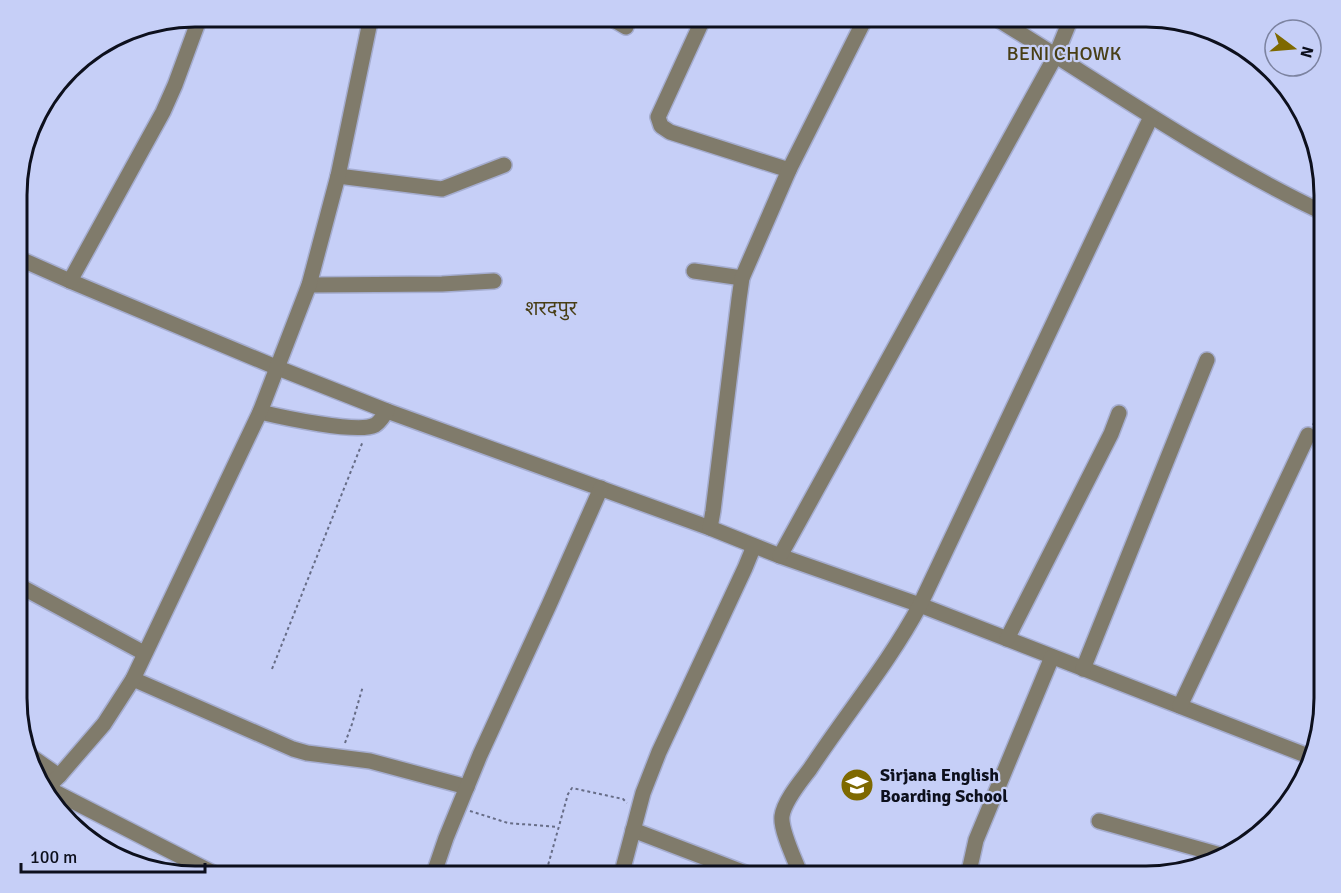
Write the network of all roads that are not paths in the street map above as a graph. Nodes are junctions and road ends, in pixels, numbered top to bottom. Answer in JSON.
{"nodes":[{"id":1,"x":196,"y":27,"type":"edge"},
{"id":2,"x":369,"y":27,"type":"edge"},
{"id":3,"x":699,"y":27,"type":"edge"},
{"id":4,"x":860,"y":27,"type":"edge"},
{"id":5,"x":1011,"y":27,"type":"edge"},
{"id":6,"x":1067,"y":27,"type":"edge"},
{"id":7,"x":1056,"y":55,"type":"junction"},
{"id":8,"x":1150,"y":117,"type":"junction"},
{"id":9,"x":504,"y":165,"type":"dead end"},
{"id":10,"x":789,"y":170,"type":"junction"},
{"id":11,"x":338,"y":176,"type":"junction"},
{"id":12,"x":1314,"y":208,"type":"edge"},
{"id":13,"x":27,"y":262,"type":"edge"},
{"id":14,"x":694,"y":271,"type":"dead end"},
{"id":15,"x":742,"y":278,"type":"junction"},
{"id":16,"x":70,"y":281,"type":"junction"},
{"id":17,"x":494,"y":281,"type":"dead end"},
{"id":18,"x":309,"y":285,"type":"junction"},
{"id":19,"x":1207,"y":360,"type":"dead end"},
{"id":20,"x":278,"y":368,"type":"junction"},
{"id":21,"x":387,"y":411,"type":"junction"},
{"id":22,"x":260,"y":412,"type":"junction"},
{"id":23,"x":1119,"y":413,"type":"dead end"},
{"id":24,"x":1308,"y":435,"type":"road end"},
{"id":25,"x":601,"y":488,"type":"junction"},
{"id":26,"x":710,"y":528,"type":"junction"},
{"id":27,"x":754,"y":546,"type":"junction"},
{"id":28,"x":780,"y":556,"type":"junction"},
{"id":29,"x":27,"y":590,"type":"edge"},
{"id":30,"x":920,"y":605,"type":"junction"},
{"id":31,"x":1007,"y":639,"type":"junction"},
{"id":32,"x":144,"y":653,"type":"junction"},
{"id":33,"x":1052,"y":657,"type":"junction"},
{"id":34,"x":1083,"y":669,"type":"junction"},
{"id":35,"x":133,"y":679,"type":"junction"},
{"id":36,"x":1180,"y":706,"type":"junction"},
{"id":37,"x":1304,"y":754,"type":"edge"},
{"id":38,"x":40,"y":763,"type":"edge"},
{"id":39,"x":59,"y":776,"type":"junction"},
{"id":40,"x":51,"y":784,"type":"edge"},
{"id":41,"x":467,"y":787,"type":"junction"},
{"id":42,"x":60,"y":797,"type":"edge"},
{"id":43,"x":1099,"y":821,"type":"dead end"},
{"id":44,"x":635,"y":823,"type":"junction"},
{"id":45,"x":1211,"y":852,"type":"edge"},
{"id":46,"x":199,"y":866,"type":"edge"},
{"id":47,"x":437,"y":866,"type":"edge"},
{"id":48,"x":624,"y":866,"type":"edge"},
{"id":49,"x":731,"y":866,"type":"edge"},
{"id":50,"x":797,"y":866,"type":"edge"},
{"id":51,"x":970,"y":866,"type":"edge"}],
"edges":[{"from":1,"to":16,"type":"street"},
{"from":2,"to":11,"type":"street"},
{"from":3,"to":10,"type":"street"},
{"from":4,"to":10,"type":"street"},
{"from":5,"to":7,"type":"street"},
{"from":6,"to":7,"type":"street"},
{"from":7,"to":8,"type":"street"},
{"from":7,"to":28,"type":"street"},
{"from":8,"to":12,"type":"street"},
{"from":8,"to":30,"type":"street"},
{"from":9,"to":11,"type":"street"},
{"from":10,"to":15,"type":"street"},
{"from":11,"to":18,"type":"street"},
{"from":13,"to":16,"type":"street"},
{"from":14,"to":15,"type":"street"},
{"from":15,"to":26,"type":"street"},
{"from":16,"to":20,"type":"street"},
{"from":17,"to":18,"type":"street"},
{"from":18,"to":20,"type":"street"},
{"from":19,"to":34,"type":"street"},
{"from":20,"to":21,"type":"street"},
{"from":20,"to":22,"type":"street"},
{"from":21,"to":22,"type":"street"},
{"from":21,"to":25,"type":"street"},
{"from":22,"to":32,"type":"street"},
{"from":23,"to":31,"type":"street"},
{"from":24,"to":36,"type":"street"},
{"from":25,"to":26,"type":"street"},
{"from":25,"to":41,"type":"street"},
{"from":26,"to":27,"type":"street"},
{"from":27,"to":28,"type":"street"},
{"from":27,"to":44,"type":"street"},
{"from":28,"to":30,"type":"street"},
{"from":29,"to":32,"type":"street"},
{"from":30,"to":31,"type":"street"},
{"from":30,"to":50,"type":"street"},
{"from":31,"to":33,"type":"street"},
{"from":32,"to":35,"type":"street"},
{"from":33,"to":34,"type":"street"},
{"from":33,"to":51,"type":"street"},
{"from":34,"to":36,"type":"street"},
{"from":35,"to":39,"type":"street"},
{"from":35,"to":41,"type":"street"},
{"from":36,"to":37,"type":"street"},
{"from":38,"to":39,"type":"street"},
{"from":39,"to":40,"type":"street"},
{"from":41,"to":47,"type":"street"},
{"from":42,"to":46,"type":"street"},
{"from":43,"to":45,"type":"street"},
{"from":44,"to":48,"type":"street"},
{"from":44,"to":49,"type":"street"}]}
